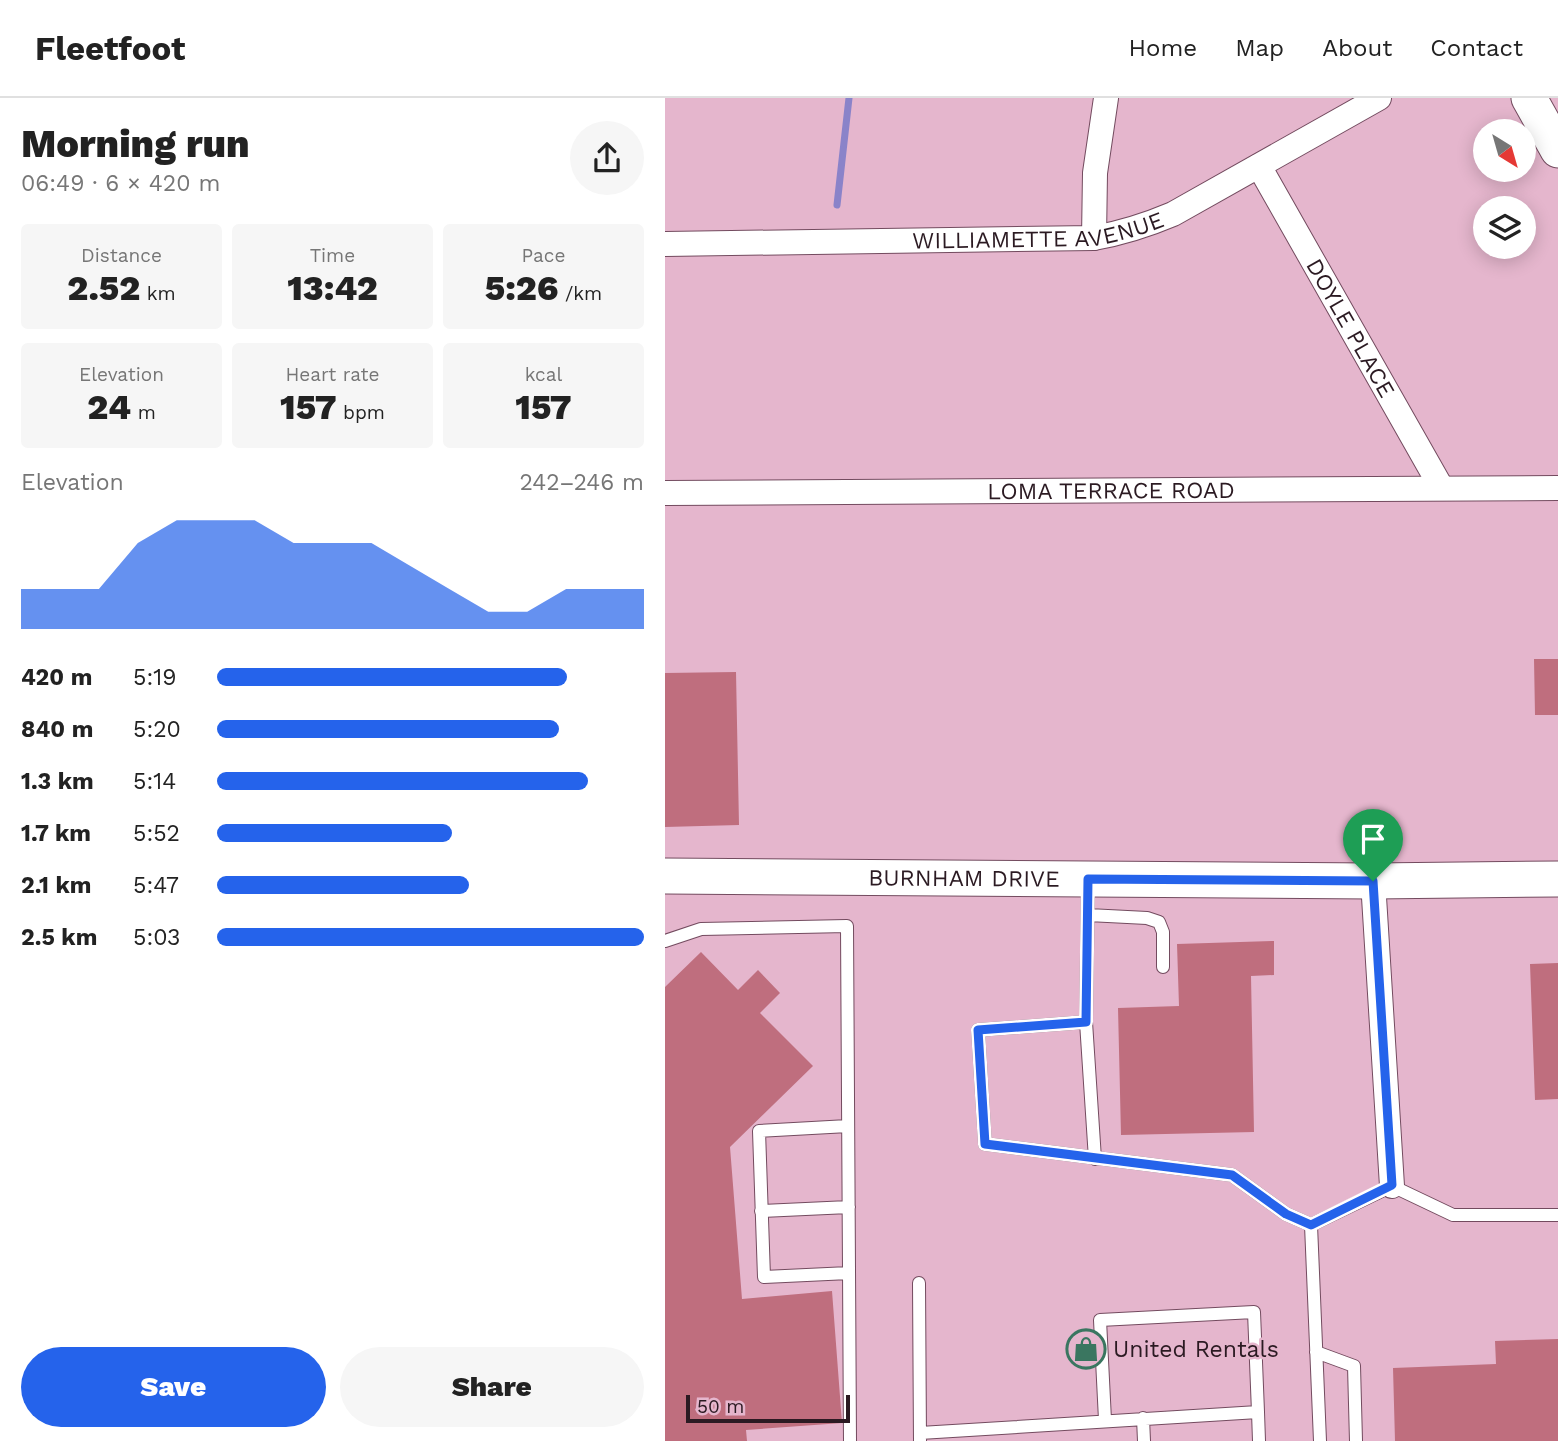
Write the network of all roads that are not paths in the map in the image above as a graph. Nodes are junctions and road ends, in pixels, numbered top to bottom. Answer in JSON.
{"nodes":[{"id":1,"x":1106,"y":98,"type":"edge"},
{"id":2,"x":1379,"y":98,"type":"edge"},
{"id":3,"x":1529,"y":98,"type":"edge"},
{"id":4,"x":1558,"y":150,"type":"edge"},
{"id":5,"x":1259,"y":166,"type":"junction"},
{"id":6,"x":1094,"y":238,"type":"junction"},
{"id":7,"x":665,"y":244,"type":"edge"},
{"id":8,"x":1441,"y":487,"type":"junction"},
{"id":9,"x":1558,"y":488,"type":"edge"},
{"id":10,"x":665,"y":493,"type":"edge"},
{"id":11,"x":665,"y":876,"type":"edge"},
{"id":12,"x":1088,"y":879,"type":"junction"},
{"id":13,"x":1558,"y":879,"type":"edge"},
{"id":14,"x":1373,"y":881,"type":"junction"},
{"id":15,"x":1088,"y":915,"type":"junction"},
{"id":16,"x":665,"y":942,"type":"edge"},
{"id":17,"x":1163,"y":967,"type":"dead end"},
{"id":18,"x":1086,"y":1022,"type":"junction"},
{"id":19,"x":848,"y":1126,"type":"junction"},
{"id":20,"x":1095,"y":1159,"type":"junction"},
{"id":21,"x":1392,"y":1185,"type":"junction"},
{"id":22,"x":849,"y":1207,"type":"junction"},
{"id":23,"x":761,"y":1211,"type":"junction"},
{"id":24,"x":1558,"y":1215,"type":"edge"},
{"id":25,"x":1311,"y":1225,"type":"junction"},
{"id":26,"x":849,"y":1273,"type":"junction"},
{"id":27,"x":919,"y":1283,"type":"dead end"},
{"id":28,"x":1316,"y":1352,"type":"junction"},
{"id":29,"x":1258,"y":1412,"type":"junction"},
{"id":30,"x":1143,"y":1418,"type":"junction"},
{"id":31,"x":1105,"y":1420,"type":"junction"},
{"id":32,"x":920,"y":1437,"type":"edge"},
{"id":33,"x":850,"y":1441,"type":"edge"},
{"id":34,"x":1144,"y":1441,"type":"edge"},
{"id":35,"x":1259,"y":1441,"type":"edge"},
{"id":36,"x":1319,"y":1441,"type":"edge"},
{"id":37,"x":1356,"y":1441,"type":"edge"}],
"edges":[{"from":1,"to":6,"type":"street"},
{"from":2,"to":5,"type":"street","name":"WILLIAMETTE AVENUE"},
{"from":3,"to":4,"type":"street"},
{"from":5,"to":6,"type":"street","name":"WILLIAMETTE AVENUE"},
{"from":5,"to":8,"type":"street","name":"DOYLE PLACE"},
{"from":6,"to":7,"type":"street","name":"WILLIAMETTE AVENUE"},
{"from":8,"to":9,"type":"street","name":"LOMA TERRACE ROAD"},
{"from":8,"to":10,"type":"street","name":"LOMA TERRACE ROAD"},
{"from":11,"to":12,"type":"street","name":"BURNHAM DRIVE"},
{"from":12,"to":14,"type":"street","name":"BURNHAM DRIVE"},
{"from":12,"to":15,"type":"lane"},
{"from":13,"to":14,"type":"street","name":"BURNHAM DRIVE"},
{"from":14,"to":21,"type":"street"},
{"from":15,"to":17,"type":"lane"},
{"from":15,"to":18,"type":"lane"},
{"from":16,"to":19,"type":"lane"},
{"from":18,"to":20,"type":"lane"},
{"from":18,"to":20,"type":"lane"},
{"from":19,"to":22,"type":"lane"},
{"from":19,"to":23,"type":"lane"},
{"from":20,"to":25,"type":"lane"},
{"from":21,"to":24,"type":"lane"},
{"from":21,"to":25,"type":"lane"},
{"from":22,"to":23,"type":"lane"},
{"from":22,"to":26,"type":"lane"},
{"from":23,"to":26,"type":"lane"},
{"from":25,"to":28,"type":"lane"},
{"from":26,"to":33,"type":"lane"},
{"from":27,"to":32,"type":"lane"},
{"from":28,"to":36,"type":"lane"},
{"from":28,"to":37,"type":"lane"},
{"from":29,"to":30,"type":"lane"},
{"from":29,"to":31,"type":"lane"},
{"from":29,"to":35,"type":"lane"},
{"from":30,"to":31,"type":"lane"},
{"from":30,"to":34,"type":"lane"},
{"from":31,"to":32,"type":"lane"}]}
